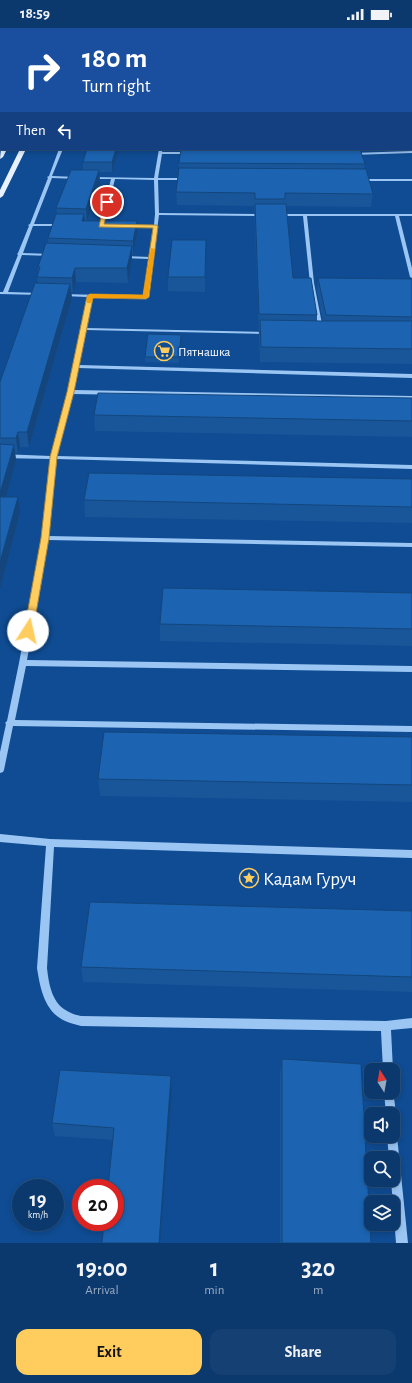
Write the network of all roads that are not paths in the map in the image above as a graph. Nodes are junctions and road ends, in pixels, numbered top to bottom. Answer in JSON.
{"nodes":[{"id":1,"x":23,"y":150,"type":"edge"},
{"id":2,"x":61,"y":150,"type":"edge"},
{"id":3,"x":161,"y":151,"type":"edge"},
{"id":4,"x":412,"y":152,"type":"edge"},
{"id":5,"x":192,"y":153,"type":"edge"},
{"id":6,"x":348,"y":154,"type":"edge"},
{"id":7,"x":49,"y":177,"type":"junction"},
{"id":8,"x":113,"y":178,"type":"junction"},
{"id":9,"x":156,"y":179,"type":"junction"},
{"id":10,"x":188,"y":179,"type":"edge"},
{"id":11,"x":356,"y":180,"type":"edge"},
{"id":12,"x":412,"y":180,"type":"edge"},
{"id":13,"x":0,"y":196,"type":"edge"},
{"id":14,"x":157,"y":214,"type":"junction"},
{"id":15,"x":266,"y":215,"type":"edge"},
{"id":16,"x":273,"y":215,"type":"edge"},
{"id":17,"x":305,"y":215,"type":"junction"},
{"id":18,"x":397,"y":215,"type":"junction"},
{"id":19,"x":412,"y":215,"type":"edge"},
{"id":20,"x":30,"y":225,"type":"junction"},
{"id":21,"x":69,"y":226,"type":"edge"},
{"id":22,"x":93,"y":226,"type":"edge"},
{"id":23,"x":101,"y":226,"type":"junction"},
{"id":24,"x":109,"y":226,"type":"edge"},
{"id":25,"x":124,"y":226,"type":"edge"},
{"id":26,"x":156,"y":226,"type":"junction"},
{"id":27,"x":19,"y":254,"type":"junction"},
{"id":28,"x":58,"y":255,"type":"edge"},
{"id":29,"x":120,"y":257,"type":"edge"},
{"id":30,"x":151,"y":258,"type":"junction"},
{"id":31,"x":412,"y":277,"type":"edge"},
{"id":32,"x":312,"y":283,"type":"junction"},
{"id":33,"x":320,"y":283,"type":"edge"},
{"id":34,"x":2,"y":293,"type":"edge"},
{"id":35,"x":44,"y":294,"type":"edge"},
{"id":36,"x":59,"y":295,"type":"edge"},
{"id":37,"x":90,"y":296,"type":"junction"},
{"id":38,"x":84,"y":329,"type":"junction"},
{"id":39,"x":274,"y":333,"type":"edge"},
{"id":40,"x":314,"y":334,"type":"edge"},
{"id":41,"x":76,"y":366,"type":"junction"},
{"id":42,"x":412,"y":376,"type":"edge"},
{"id":43,"x":71,"y":392,"type":"junction"},
{"id":44,"x":412,"y":398,"type":"edge"},
{"id":45,"x":0,"y":456,"type":"edge"},
{"id":46,"x":54,"y":457,"type":"junction"},
{"id":47,"x":412,"y":467,"type":"edge"},
{"id":48,"x":45,"y":538,"type":"junction"},
{"id":49,"x":412,"y":545,"type":"edge"},
{"id":50,"x":23,"y":663,"type":"junction"},
{"id":51,"x":412,"y":669,"type":"edge"},
{"id":52,"x":9,"y":723,"type":"junction"},
{"id":53,"x":412,"y":729,"type":"edge"},
{"id":54,"x":0,"y":770,"type":"edge"},
{"id":55,"x":0,"y":838,"type":"edge"},
{"id":56,"x":50,"y":843,"type":"junction"},
{"id":57,"x":412,"y":854,"type":"edge"},
{"id":58,"x":412,"y":1023,"type":"edge"},
{"id":59,"x":386,"y":1026,"type":"junction"},
{"id":60,"x":388,"y":1063,"type":"edge"},
{"id":61,"x":393,"y":1143,"type":"edge"},
{"id":62,"x":402,"y":1243,"type":"edge"}],
"edges":[{"from":1,"to":13,"type":"main road"},
{"from":2,"to":7,"type":"street"},
{"from":3,"to":5,"type":"street"},
{"from":3,"to":9,"type":"street"},
{"from":4,"to":6,"type":"street"},
{"from":7,"to":8,"type":"street"},
{"from":7,"to":20,"type":"street"},
{"from":8,"to":9,"type":"street"},
{"from":8,"to":23,"type":"street"},
{"from":9,"to":10,"type":"street"},
{"from":9,"to":14,"type":"street"},
{"from":11,"to":12,"type":"street"},
{"from":14,"to":15,"type":"street"},
{"from":14,"to":26,"type":"street"},
{"from":16,"to":17,"type":"street"},
{"from":17,"to":18,"type":"street"},
{"from":17,"to":32,"type":"street"},
{"from":18,"to":19,"type":"street"},
{"from":18,"to":31,"type":"street"},
{"from":20,"to":21,"type":"street"},
{"from":20,"to":27,"type":"street"},
{"from":22,"to":23,"type":"street"},
{"from":23,"to":24,"type":"street"},
{"from":25,"to":26,"type":"street"},
{"from":26,"to":30,"type":"street"},
{"from":27,"to":28,"type":"street"},
{"from":27,"to":34,"type":"street"},
{"from":29,"to":30,"type":"street"},
{"from":30,"to":37,"type":"street"},
{"from":32,"to":33,"type":"street"},
{"from":32,"to":40,"type":"street"},
{"from":34,"to":35,"type":"street"},
{"from":36,"to":37,"type":"street"},
{"from":37,"to":38,"type":"street"},
{"from":38,"to":39,"type":"street"},
{"from":38,"to":41,"type":"street"},
{"from":41,"to":42,"type":"street"},
{"from":41,"to":43,"type":"street"},
{"from":43,"to":44,"type":"street"},
{"from":43,"to":46,"type":"street"},
{"from":45,"to":46,"type":"street"},
{"from":46,"to":47,"type":"street"},
{"from":46,"to":48,"type":"street"},
{"from":48,"to":49,"type":"street"},
{"from":48,"to":50,"type":"street"},
{"from":50,"to":51,"type":"street"},
{"from":50,"to":52,"type":"street"},
{"from":52,"to":53,"type":"street"},
{"from":52,"to":54,"type":"street"},
{"from":55,"to":56,"type":"street"},
{"from":56,"to":57,"type":"street"},
{"from":56,"to":59,"type":"street"},
{"from":58,"to":59,"type":"street"},
{"from":59,"to":60,"type":"street"},
{"from":61,"to":62,"type":"street"}]}
